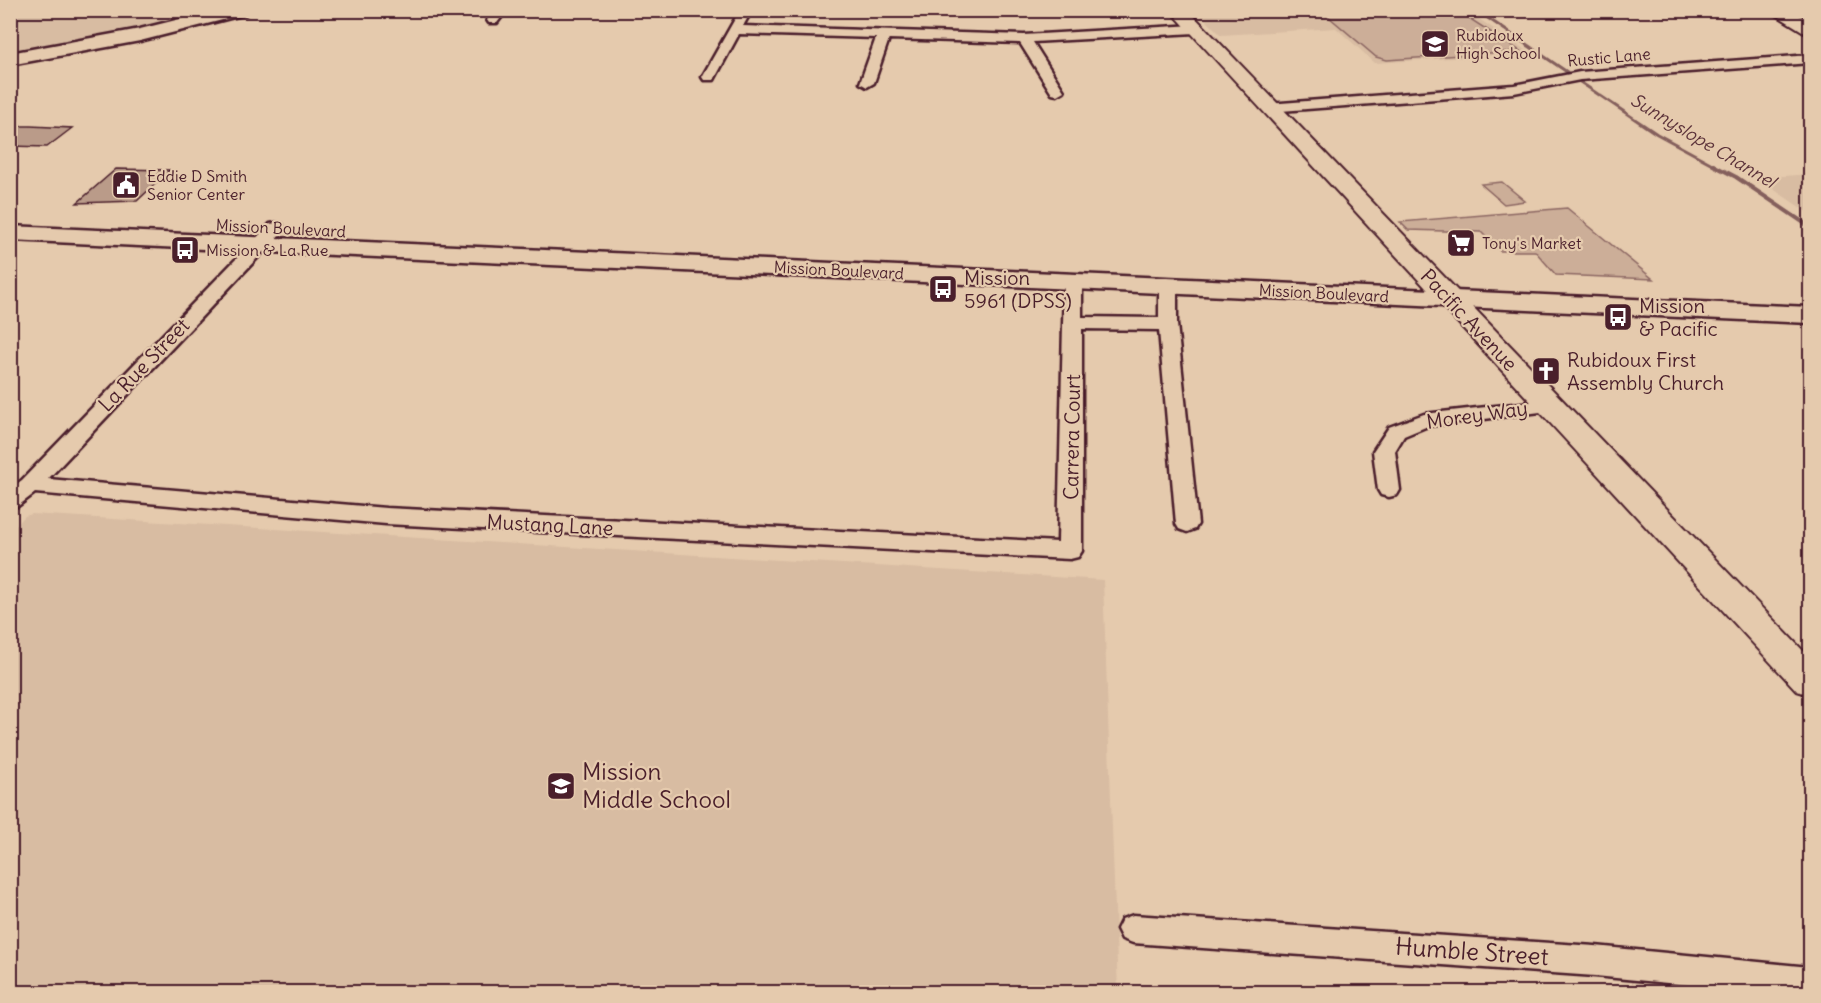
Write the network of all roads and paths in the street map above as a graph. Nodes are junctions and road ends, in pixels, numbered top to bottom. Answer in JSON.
{"nodes":[{"id":1,"x":240,"y":10,"type":"edge"},
{"id":2,"x":746,"y":10,"type":"edge"},
{"id":3,"x":1178,"y":10,"type":"edge"},
{"id":4,"x":1776,"y":10,"type":"edge"},
{"id":5,"x":1810,"y":28,"type":"edge"},
{"id":6,"x":1195,"y":29,"type":"junction"},
{"id":7,"x":736,"y":30,"type":"junction"},
{"id":8,"x":884,"y":33,"type":"junction"},
{"id":9,"x":1024,"y":39,"type":"junction"},
{"id":10,"x":10,"y":59,"type":"edge"},
{"id":11,"x":1810,"y":59,"type":"edge"},
{"id":12,"x":709,"y":77,"type":"dead end"},
{"id":13,"x":867,"y":83,"type":"dead end"},
{"id":14,"x":1057,"y":91,"type":"dead end"},
{"id":15,"x":1268,"y":108,"type":"junction"},
{"id":16,"x":10,"y":214,"type":"edge"},
{"id":17,"x":10,"y":233,"type":"edge"},
{"id":18,"x":268,"y":236,"type":"junction"},
{"id":19,"x":1073,"y":281,"type":"junction"},
{"id":20,"x":1168,"y":285,"type":"junction"},
{"id":21,"x":1439,"y":289,"type":"junction"},
{"id":22,"x":1810,"y":296,"type":"edge"},
{"id":23,"x":1810,"y":315,"type":"edge"},
{"id":24,"x":1073,"y":323,"type":"junction"},
{"id":25,"x":1168,"y":324,"type":"junction"},
{"id":26,"x":1549,"y":406,"type":"junction"},
{"id":27,"x":30,"y":485,"type":"junction"},
{"id":28,"x":1389,"y":490,"type":"dead end"},
{"id":29,"x":10,"y":501,"type":"edge"},
{"id":30,"x":1187,"y":524,"type":"dead end"},
{"id":31,"x":1071,"y":550,"type":"joint"},
{"id":32,"x":1810,"y":681,"type":"edge"},
{"id":33,"x":1133,"y":928,"type":"dead end"},
{"id":34,"x":1810,"y":982,"type":"edge"}],
"edges":[{"from":1,"to":10,"type":"main road"},
{"from":2,"to":7,"type":"street"},
{"from":3,"to":6,"type":"street","name":"Pacific Avenue"},
{"from":4,"to":5,"type":"street"},
{"from":6,"to":9,"type":"street"},
{"from":6,"to":15,"type":"street","name":"Pacific Avenue"},
{"from":7,"to":8,"type":"street"},
{"from":7,"to":12,"type":"street"},
{"from":8,"to":9,"type":"street"},
{"from":8,"to":13,"type":"street"},
{"from":9,"to":14,"type":"street"},
{"from":11,"to":15,"type":"street","name":"Rustic Lane"},
{"from":15,"to":21,"type":"street","name":"Pacific Avenue"},
{"from":16,"to":18,"type":"main road","name":"Mission Boulevard"},
{"from":17,"to":18,"type":"main road","name":"Mission Boulevard"},
{"from":18,"to":19,"type":"main road","name":"Mission Boulevard"},
{"from":18,"to":21,"type":"main road","name":"Mission Boulevard"},
{"from":18,"to":27,"type":"street","name":"La Rue Street"},
{"from":19,"to":20,"type":"main road","name":"Mission Boulevard"},
{"from":19,"to":24,"type":"street","name":"Carrera Court"},
{"from":20,"to":21,"type":"main road","name":"Mission Boulevard"},
{"from":20,"to":25,"type":"street"},
{"from":21,"to":22,"type":"main road","name":"Mission Boulevard"},
{"from":21,"to":23,"type":"main road","name":"Mission Boulevard"},
{"from":21,"to":26,"type":"street","name":"Pacific Avenue"},
{"from":24,"to":25,"type":"street"},
{"from":24,"to":31,"type":"street","name":"Carrera Court"},
{"from":25,"to":30,"type":"street"},
{"from":26,"to":28,"type":"street","name":"Morey Way"},
{"from":26,"to":32,"type":"street","name":"Pacific Avenue"},
{"from":27,"to":29,"type":"street","name":"La Rue Street"},
{"from":27,"to":31,"type":"street","name":"Mustang Lane"},
{"from":33,"to":34,"type":"street","name":"Humble Street"}]}
